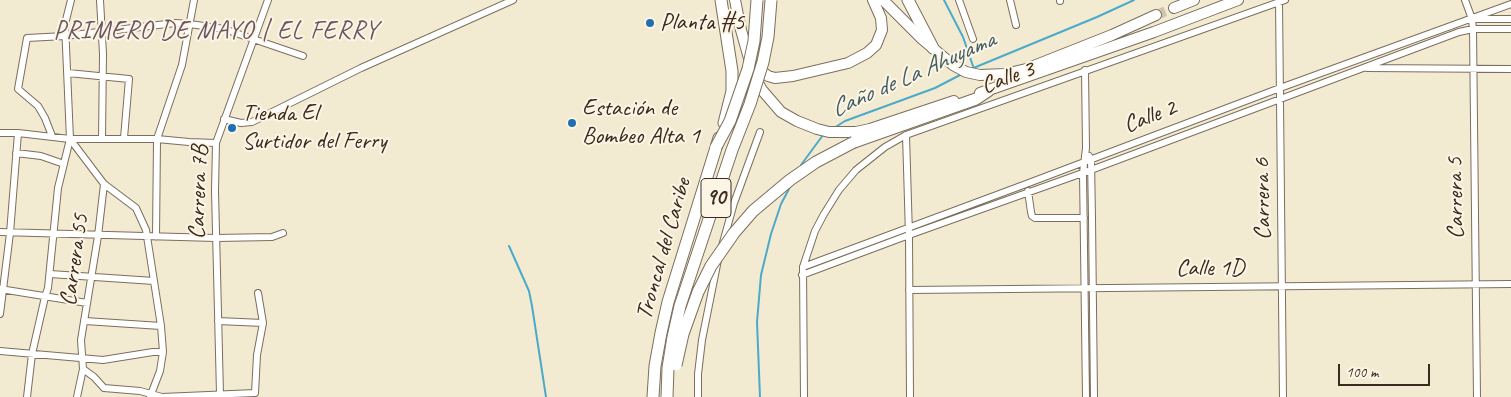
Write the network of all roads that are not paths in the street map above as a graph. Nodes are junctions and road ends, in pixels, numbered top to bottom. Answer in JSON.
{"nodes":[{"id":1,"x":71,"y":0,"type":"edge"},
{"id":2,"x":100,"y":0,"type":"edge"},
{"id":3,"x":194,"y":0,"type":"edge"},
{"id":4,"x":268,"y":0,"type":"edge"},
{"id":5,"x":721,"y":0,"type":"edge"},
{"id":6,"x":735,"y":0,"type":"edge"},
{"id":7,"x":757,"y":0,"type":"edge"},
{"id":8,"x":771,"y":0,"type":"edge"},
{"id":9,"x":873,"y":0,"type":"edge"},
{"id":10,"x":883,"y":0,"type":"edge"},
{"id":11,"x":908,"y":0,"type":"edge"},
{"id":12,"x":958,"y":0,"type":"edge"},
{"id":13,"x":1010,"y":0,"type":"edge"},
{"id":14,"x":1194,"y":0,"type":"edge"},
{"id":15,"x":1238,"y":0,"type":"edge"},
{"id":16,"x":1465,"y":0,"type":"edge"},
{"id":17,"x":512,"y":1,"type":"edge"},
{"id":18,"x":1282,"y":1,"type":"edge"},
{"id":19,"x":1511,"y":4,"type":"edge"},
{"id":20,"x":1174,"y":8,"type":"tunnel mouth"},
{"id":21,"x":1156,"y":15,"type":"tunnel mouth"},
{"id":22,"x":1472,"y":19,"type":"junction"},
{"id":23,"x":1511,"y":19,"type":"edge"},
{"id":24,"x":190,"y":24,"type":"junction"},
{"id":25,"x":1016,"y":25,"type":"dead end"},
{"id":26,"x":1473,"y":29,"type":"junction"},
{"id":27,"x":1511,"y":29,"type":"edge"},
{"id":28,"x":102,"y":32,"type":"junction"},
{"id":29,"x":65,"y":36,"type":"junction"},
{"id":30,"x":254,"y":38,"type":"junction"},
{"id":31,"x":973,"y":39,"type":"dead end"},
{"id":32,"x":933,"y":48,"type":"junction"},
{"id":33,"x":303,"y":56,"type":"dead end"},
{"id":34,"x":749,"y":60,"type":"junction"},
{"id":35,"x":1362,"y":68,"type":"junction"},
{"id":36,"x":1511,"y":69,"type":"edge"},
{"id":37,"x":1085,"y":70,"type":"junction"},
{"id":38,"x":1473,"y":70,"type":"junction"},
{"id":39,"x":68,"y":73,"type":"junction"},
{"id":40,"x":104,"y":77,"type":"junction"},
{"id":41,"x":1280,"y":88,"type":"junction"},
{"id":42,"x":988,"y":90,"type":"junction"},
{"id":43,"x":1280,"y":99,"type":"junction"},
{"id":44,"x":224,"y":119,"type":"junction"},
{"id":45,"x":0,"y":133,"type":"edge"},
{"id":46,"x":18,"y":133,"type":"junction"},
{"id":47,"x":759,"y":135,"type":"dead end"},
{"id":48,"x":906,"y":135,"type":"junction"},
{"id":49,"x":52,"y":136,"type":"junction"},
{"id":50,"x":102,"y":138,"type":"junction"},
{"id":51,"x":124,"y":138,"type":"junction"},
{"id":52,"x":157,"y":138,"type":"junction"},
{"id":53,"x":70,"y":139,"type":"junction"},
{"id":54,"x":216,"y":143,"type":"junction"},
{"id":55,"x":716,"y":148,"type":"junction"},
{"id":56,"x":1086,"y":148,"type":"junction"},
{"id":57,"x":16,"y":153,"type":"junction"},
{"id":58,"x":1091,"y":160,"type":"junction"},
{"id":59,"x":1083,"y":162,"type":"junction"},
{"id":60,"x":64,"y":164,"type":"junction"},
{"id":61,"x":1091,"y":170,"type":"junction"},
{"id":62,"x":1083,"y":173,"type":"junction"},
{"id":63,"x":104,"y":184,"type":"junction"},
{"id":64,"x":1026,"y":184,"type":"junction"},
{"id":65,"x":1028,"y":193,"type":"junction"},
{"id":66,"x":1084,"y":218,"type":"junction"},
{"id":67,"x":909,"y":227,"type":"junction"},
{"id":68,"x":0,"y":232,"type":"edge"},
{"id":69,"x":10,"y":233,"type":"junction"},
{"id":70,"x":283,"y":233,"type":"dead end"},
{"id":71,"x":54,"y":234,"type":"junction"},
{"id":72,"x":909,"y":235,"type":"junction"},
{"id":73,"x":98,"y":236,"type":"junction"},
{"id":74,"x":156,"y":237,"type":"junction"},
{"id":75,"x":147,"y":238,"type":"junction"},
{"id":76,"x":216,"y":238,"type":"junction"},
{"id":77,"x":803,"y":266,"type":"junction"},
{"id":78,"x":50,"y":274,"type":"junction"},
{"id":79,"x":802,"y":275,"type":"junction"},
{"id":80,"x":91,"y":277,"type":"junction"},
{"id":81,"x":154,"y":281,"type":"junction"},
{"id":82,"x":1511,"y":284,"type":"edge"},
{"id":83,"x":1476,"y":285,"type":"junction"},
{"id":84,"x":1282,"y":288,"type":"junction"},
{"id":85,"x":2,"y":289,"type":"edge"},
{"id":86,"x":1085,"y":289,"type":"junction"},
{"id":87,"x":1093,"y":289,"type":"junction"},
{"id":88,"x":909,"y":290,"type":"junction"},
{"id":89,"x":258,"y":293,"type":"dead end"},
{"id":90,"x":45,"y":297,"type":"junction"},
{"id":91,"x":87,"y":303,"type":"junction"},
{"id":92,"x":0,"y":314,"type":"edge"},
{"id":93,"x":85,"y":321,"type":"junction"},
{"id":94,"x":218,"y":321,"type":"junction"},
{"id":95,"x":263,"y":323,"type":"junction"},
{"id":96,"x":162,"y":326,"type":"junction"},
{"id":97,"x":0,"y":350,"type":"edge"},
{"id":98,"x":163,"y":352,"type":"junction"},
{"id":99,"x":32,"y":354,"type":"junction"},
{"id":100,"x":82,"y":359,"type":"junction"},
{"id":101,"x":83,"y":369,"type":"junction"},
{"id":102,"x":217,"y":395,"type":"edge"},
{"id":103,"x":150,"y":396,"type":"edge"},
{"id":104,"x":27,"y":397,"type":"edge"},
{"id":105,"x":78,"y":397,"type":"edge"},
{"id":106,"x":162,"y":397,"type":"edge"},
{"id":107,"x":653,"y":397,"type":"edge"},
{"id":108,"x":667,"y":397,"type":"edge"},
{"id":109,"x":673,"y":397,"type":"edge"},
{"id":110,"x":698,"y":397,"type":"edge"},
{"id":111,"x":804,"y":397,"type":"edge"},
{"id":112,"x":910,"y":397,"type":"edge"},
{"id":113,"x":1086,"y":397,"type":"edge"},
{"id":114,"x":1094,"y":397,"type":"edge"},
{"id":115,"x":1283,"y":397,"type":"edge"},
{"id":116,"x":1477,"y":397,"type":"edge"}],
"edges":[{"from":1,"to":29,"type":"street"},
{"from":2,"to":28,"type":"street"},
{"from":3,"to":24,"type":"street"},
{"from":4,"to":30,"type":"street","name":"Carrera 7B"},
{"from":5,"to":55,"type":"highway","bridge":true},
{"from":6,"to":34,"type":"main road"},
{"from":7,"to":55,"type":"highway","name":"Troncal del Caribe","number":"90","bridge":true},
{"from":8,"to":108,"type":"highway","name":"Troncal del Caribe","number":"90","bridge":true},
{"from":9,"to":34,"type":"main road"},
{"from":10,"to":32,"type":"main road"},
{"from":11,"to":32,"type":"highway"},
{"from":12,"to":31,"type":"street"},
{"from":13,"to":25,"type":"street"},
{"from":14,"to":20,"type":"main road"},
{"from":15,"to":42,"type":"main road"},
{"from":16,"to":22,"type":"street","name":"Carrera 5"},
{"from":17,"to":44,"type":"street"},
{"from":18,"to":37,"type":"street","name":"Calle 3"},
{"from":18,"to":41,"type":"street","name":"Carrera 6"},
{"from":19,"to":22,"type":"street","name":"Calle 2"},
{"from":21,"to":32,"type":"main road"},
{"from":22,"to":23,"type":"street"},
{"from":22,"to":26,"type":"street","name":"Carrera 5"},
{"from":22,"to":41,"type":"street","name":"Calle 2"},
{"from":24,"to":28,"type":"street"},
{"from":24,"to":30,"type":"street"},
{"from":24,"to":52,"type":"street"},
{"from":26,"to":27,"type":"street","name":"Calle 2"},
{"from":26,"to":35,"type":"street","name":"Calle 2"},
{"from":26,"to":38,"type":"street","name":"Carrera 5"},
{"from":28,"to":29,"type":"street"},
{"from":28,"to":40,"type":"street"},
{"from":29,"to":39,"type":"street"},
{"from":29,"to":49,"type":"street"},
{"from":30,"to":33,"type":"street"},
{"from":30,"to":44,"type":"street","name":"Carrera 7B"},
{"from":34,"to":42,"type":"main road"},
{"from":35,"to":38,"type":"street"},
{"from":35,"to":43,"type":"street","name":"Calle 2"},
{"from":36,"to":38,"type":"street"},
{"from":37,"to":48,"type":"street","name":"Calle 3"},
{"from":37,"to":56,"type":"street"},
{"from":38,"to":83,"type":"street","name":"Carrera 5"},
{"from":39,"to":40,"type":"street"},
{"from":39,"to":53,"type":"street"},
{"from":40,"to":50,"type":"street"},
{"from":40,"to":51,"type":"street"},
{"from":41,"to":43,"type":"street","name":"Carrera 6"},
{"from":41,"to":58,"type":"street","name":"Calle 2"},
{"from":42,"to":109,"type":"highway","bridge":true},
{"from":43,"to":61,"type":"street","name":"Calle 2"},
{"from":43,"to":84,"type":"street","name":"Carrera 6"},
{"from":44,"to":54,"type":"street","name":"Carrera 7B"},
{"from":45,"to":46,"type":"street"},
{"from":46,"to":49,"type":"street"},
{"from":46,"to":57,"type":"street"},
{"from":47,"to":110,"type":"street","number":"90"},
{"from":48,"to":67,"type":"street"},
{"from":48,"to":77,"type":"street","name":"Calle 3"},
{"from":49,"to":53,"type":"street"},
{"from":50,"to":51,"type":"street"},
{"from":50,"to":53,"type":"street"},
{"from":51,"to":52,"type":"street"},
{"from":52,"to":54,"type":"street"},
{"from":52,"to":74,"type":"street"},
{"from":53,"to":60,"type":"street"},
{"from":53,"to":63,"type":"street","name":"Carrera 55"},
{"from":54,"to":76,"type":"street","name":"Carrera 7B"},
{"from":55,"to":107,"type":"highway","name":"Troncal del Caribe","number":"90"},
{"from":56,"to":58,"type":"street"},
{"from":56,"to":59,"type":"street"},
{"from":57,"to":60,"type":"street"},
{"from":57,"to":69,"type":"street"},
{"from":58,"to":59,"type":"street","name":"Calle 2"},
{"from":58,"to":61,"type":"street"},
{"from":59,"to":62,"type":"street"},
{"from":59,"to":64,"type":"street","name":"Calle 2"},
{"from":60,"to":71,"type":"street"},
{"from":61,"to":62,"type":"street","name":"Calle 2"},
{"from":61,"to":87,"type":"street"},
{"from":62,"to":65,"type":"street","name":"Calle 2"},
{"from":62,"to":66,"type":"street"},
{"from":63,"to":73,"type":"street","name":"Carrera 55"},
{"from":63,"to":75,"type":"street"},
{"from":64,"to":65,"type":"street"},
{"from":64,"to":67,"type":"street","name":"Calle 2"},
{"from":65,"to":66,"type":"street"},
{"from":65,"to":72,"type":"street","name":"Calle 2"},
{"from":66,"to":86,"type":"street"},
{"from":67,"to":72,"type":"street"},
{"from":67,"to":77,"type":"street","name":"Calle 2"},
{"from":68,"to":69,"type":"street"},
{"from":69,"to":71,"type":"street"},
{"from":69,"to":85,"type":"street"},
{"from":70,"to":76,"type":"street"},
{"from":71,"to":73,"type":"street"},
{"from":71,"to":78,"type":"street"},
{"from":72,"to":79,"type":"street","name":"Calle 2"},
{"from":72,"to":88,"type":"street"},
{"from":73,"to":75,"type":"street"},
{"from":73,"to":80,"type":"street","name":"Carrera 55"},
{"from":74,"to":75,"type":"street"},
{"from":74,"to":76,"type":"street"},
{"from":75,"to":81,"type":"street"},
{"from":76,"to":94,"type":"street","name":"Carrera 7B"},
{"from":77,"to":79,"type":"street","name":"Calle 3"},
{"from":78,"to":80,"type":"street"},
{"from":78,"to":90,"type":"street"},
{"from":79,"to":111,"type":"street","name":"Calle 3"},
{"from":80,"to":81,"type":"street"},
{"from":80,"to":91,"type":"street","name":"Carrera 55"},
{"from":81,"to":96,"type":"street"},
{"from":82,"to":83,"type":"street","name":"Calle 1D"},
{"from":83,"to":84,"type":"street","name":"Calle 1D"},
{"from":83,"to":116,"type":"street","name":"Carrera 5"},
{"from":84,"to":87,"type":"street","name":"Calle 1D"},
{"from":84,"to":115,"type":"street","name":"Carrera 6"},
{"from":85,"to":90,"type":"street"},
{"from":85,"to":92,"type":"street"},
{"from":86,"to":87,"type":"street","name":"Calle 1D"},
{"from":86,"to":88,"type":"street","name":"Calle 1D"},
{"from":86,"to":113,"type":"street"},
{"from":87,"to":114,"type":"street"},
{"from":88,"to":112,"type":"street"},
{"from":89,"to":95,"type":"street"},
{"from":90,"to":91,"type":"street"},
{"from":90,"to":99,"type":"street"},
{"from":91,"to":93,"type":"street","name":"Carrera 55"},
{"from":93,"to":96,"type":"street"},
{"from":93,"to":100,"type":"street","name":"Carrera 55"},
{"from":94,"to":95,"type":"street"},
{"from":94,"to":102,"type":"street","name":"Carrera 7B"},
{"from":95,"to":102,"type":"street"},
{"from":96,"to":98,"type":"street"},
{"from":97,"to":99,"type":"street"},
{"from":98,"to":100,"type":"street"},
{"from":98,"to":103,"type":"street"},
{"from":99,"to":100,"type":"street"},
{"from":99,"to":104,"type":"street"},
{"from":100,"to":101,"type":"street","name":"Carrera 55"},
{"from":101,"to":103,"type":"street"},
{"from":101,"to":105,"type":"street","name":"Carrera 55"},
{"from":102,"to":106,"type":"street"},
{"from":103,"to":106,"type":"street"}]}
